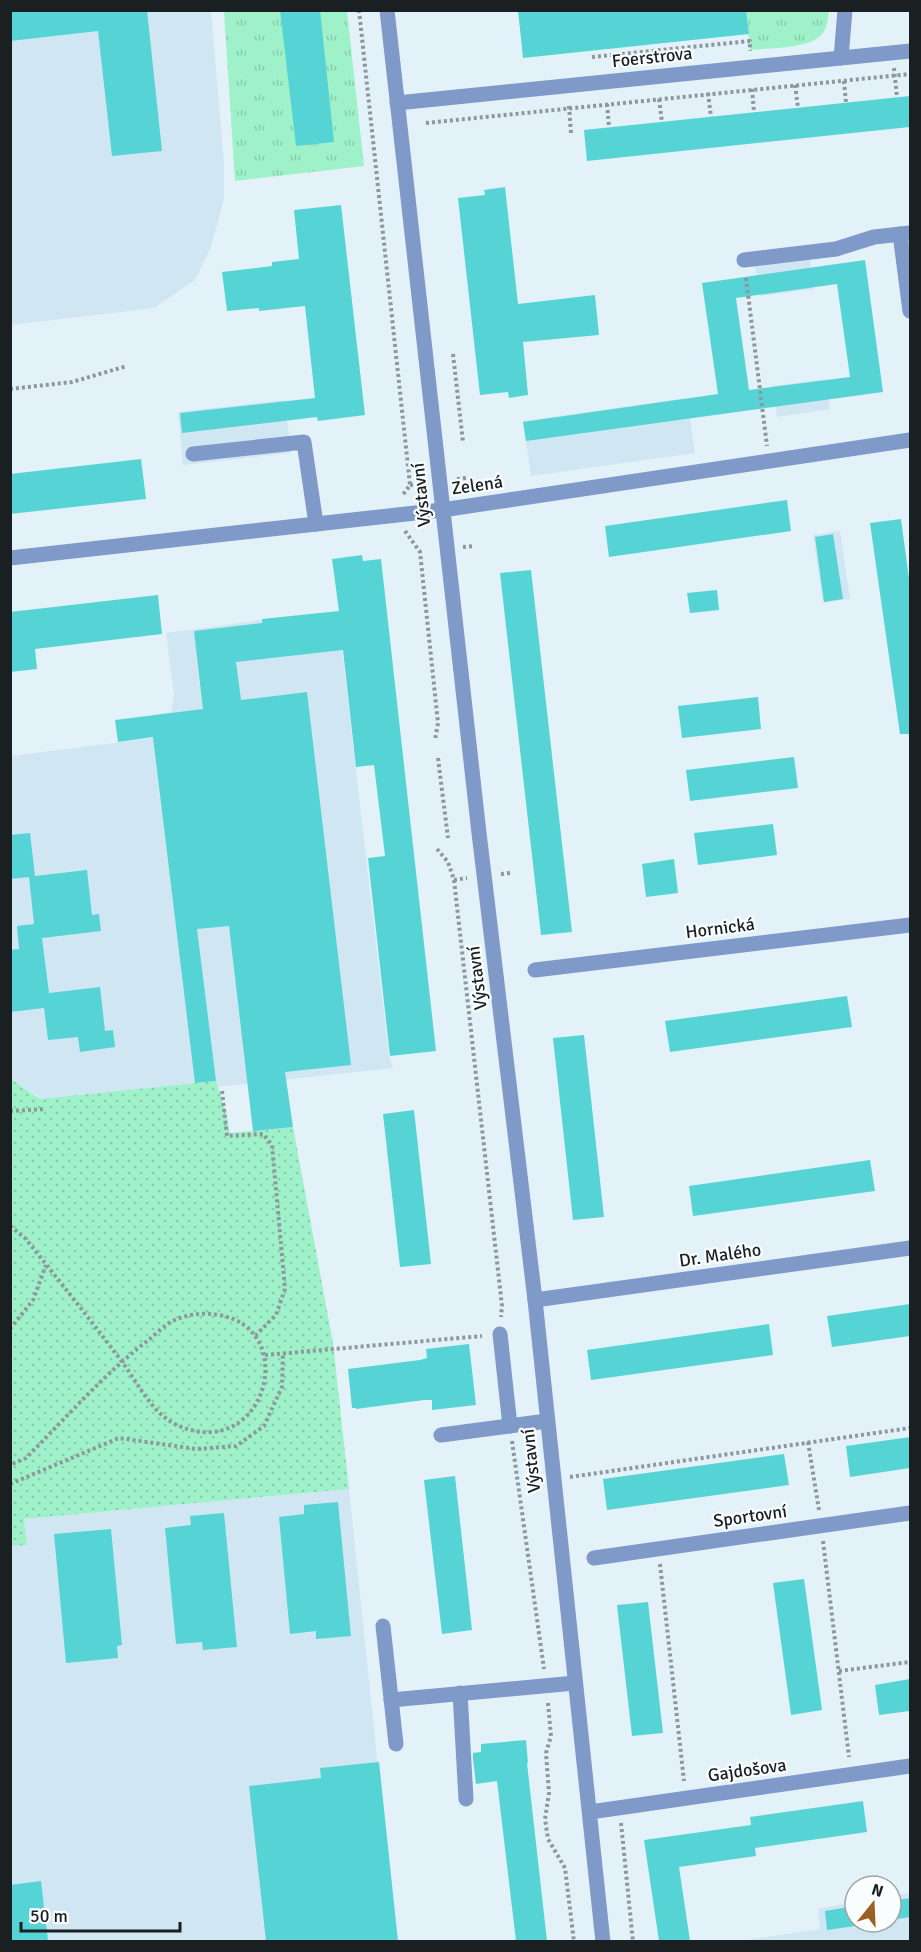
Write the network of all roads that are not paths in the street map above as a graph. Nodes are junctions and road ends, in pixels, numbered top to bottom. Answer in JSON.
{"nodes":[{"id":1,"x":387,"y":10,"type":"edge"},
{"id":2,"x":845,"y":10,"type":"edge"},
{"id":3,"x":910,"y":51,"type":"edge"},
{"id":4,"x":841,"y":58,"type":"junction"},
{"id":5,"x":397,"y":103,"type":"junction"},
{"id":6,"x":905,"y":234,"type":"edge"},
{"id":7,"x":744,"y":260,"type":"road end"},
{"id":8,"x":910,"y":311,"type":"edge"},
{"id":9,"x":910,"y":440,"type":"edge"},
{"id":10,"x":193,"y":454,"type":"dead end"},
{"id":11,"x":442,"y":510,"type":"junction"},
{"id":12,"x":316,"y":524,"type":"junction"},
{"id":13,"x":10,"y":558,"type":"edge"},
{"id":14,"x":910,"y":925,"type":"edge"},
{"id":15,"x":535,"y":970,"type":"dead end"},
{"id":16,"x":910,"y":1248,"type":"edge"},
{"id":17,"x":535,"y":1300,"type":"junction"},
{"id":18,"x":500,"y":1334,"type":"road end"},
{"id":19,"x":547,"y":1421,"type":"junction"},
{"id":20,"x":510,"y":1426,"type":"junction"},
{"id":21,"x":441,"y":1435,"type":"dead end"},
{"id":22,"x":910,"y":1513,"type":"edge"},
{"id":23,"x":594,"y":1558,"type":"dead end"},
{"id":24,"x":383,"y":1626,"type":"dead end"},
{"id":25,"x":575,"y":1683,"type":"junction"},
{"id":26,"x":460,"y":1694,"type":"junction"},
{"id":27,"x":391,"y":1700,"type":"junction"},
{"id":28,"x":396,"y":1744,"type":"dead end"},
{"id":29,"x":910,"y":1766,"type":"edge"},
{"id":30,"x":466,"y":1799,"type":"dead end"},
{"id":31,"x":590,"y":1812,"type":"junction"},
{"id":32,"x":603,"y":1941,"type":"edge"}],
"edges":[{"from":1,"to":5,"type":"street","name":"Výstavní"},
{"from":2,"to":4,"type":"street"},
{"from":3,"to":4,"type":"street","name":"Foerstrova"},
{"from":4,"to":5,"type":"street","name":"Foerstrova"},
{"from":5,"to":11,"type":"street","name":"Výstavní"},
{"from":6,"to":7,"type":"street"},
{"from":6,"to":8,"type":"street"},
{"from":9,"to":11,"type":"street","name":"Zelená"},
{"from":10,"to":12,"type":"street"},
{"from":11,"to":12,"type":"street","name":"Zelená"},
{"from":11,"to":17,"type":"street","name":"Výstavní"},
{"from":12,"to":13,"type":"street","name":"Zelená"},
{"from":14,"to":15,"type":"street","name":"Hornická"},
{"from":16,"to":17,"type":"street","name":"Dr. Malého"},
{"from":17,"to":19,"type":"street","name":"Výstavní"},
{"from":18,"to":20,"type":"street"},
{"from":19,"to":20,"type":"street"},
{"from":19,"to":25,"type":"street","name":"Výstavní"},
{"from":20,"to":21,"type":"street"},
{"from":22,"to":23,"type":"street","name":"Sportovní"},
{"from":24,"to":27,"type":"street"},
{"from":25,"to":26,"type":"street"},
{"from":25,"to":31,"type":"street","name":"Výstavní"},
{"from":26,"to":27,"type":"street"},
{"from":26,"to":30,"type":"street"},
{"from":27,"to":28,"type":"street"},
{"from":29,"to":31,"type":"street","name":"Gajdošova"},
{"from":31,"to":32,"type":"street","name":"Výstavní"}]}
